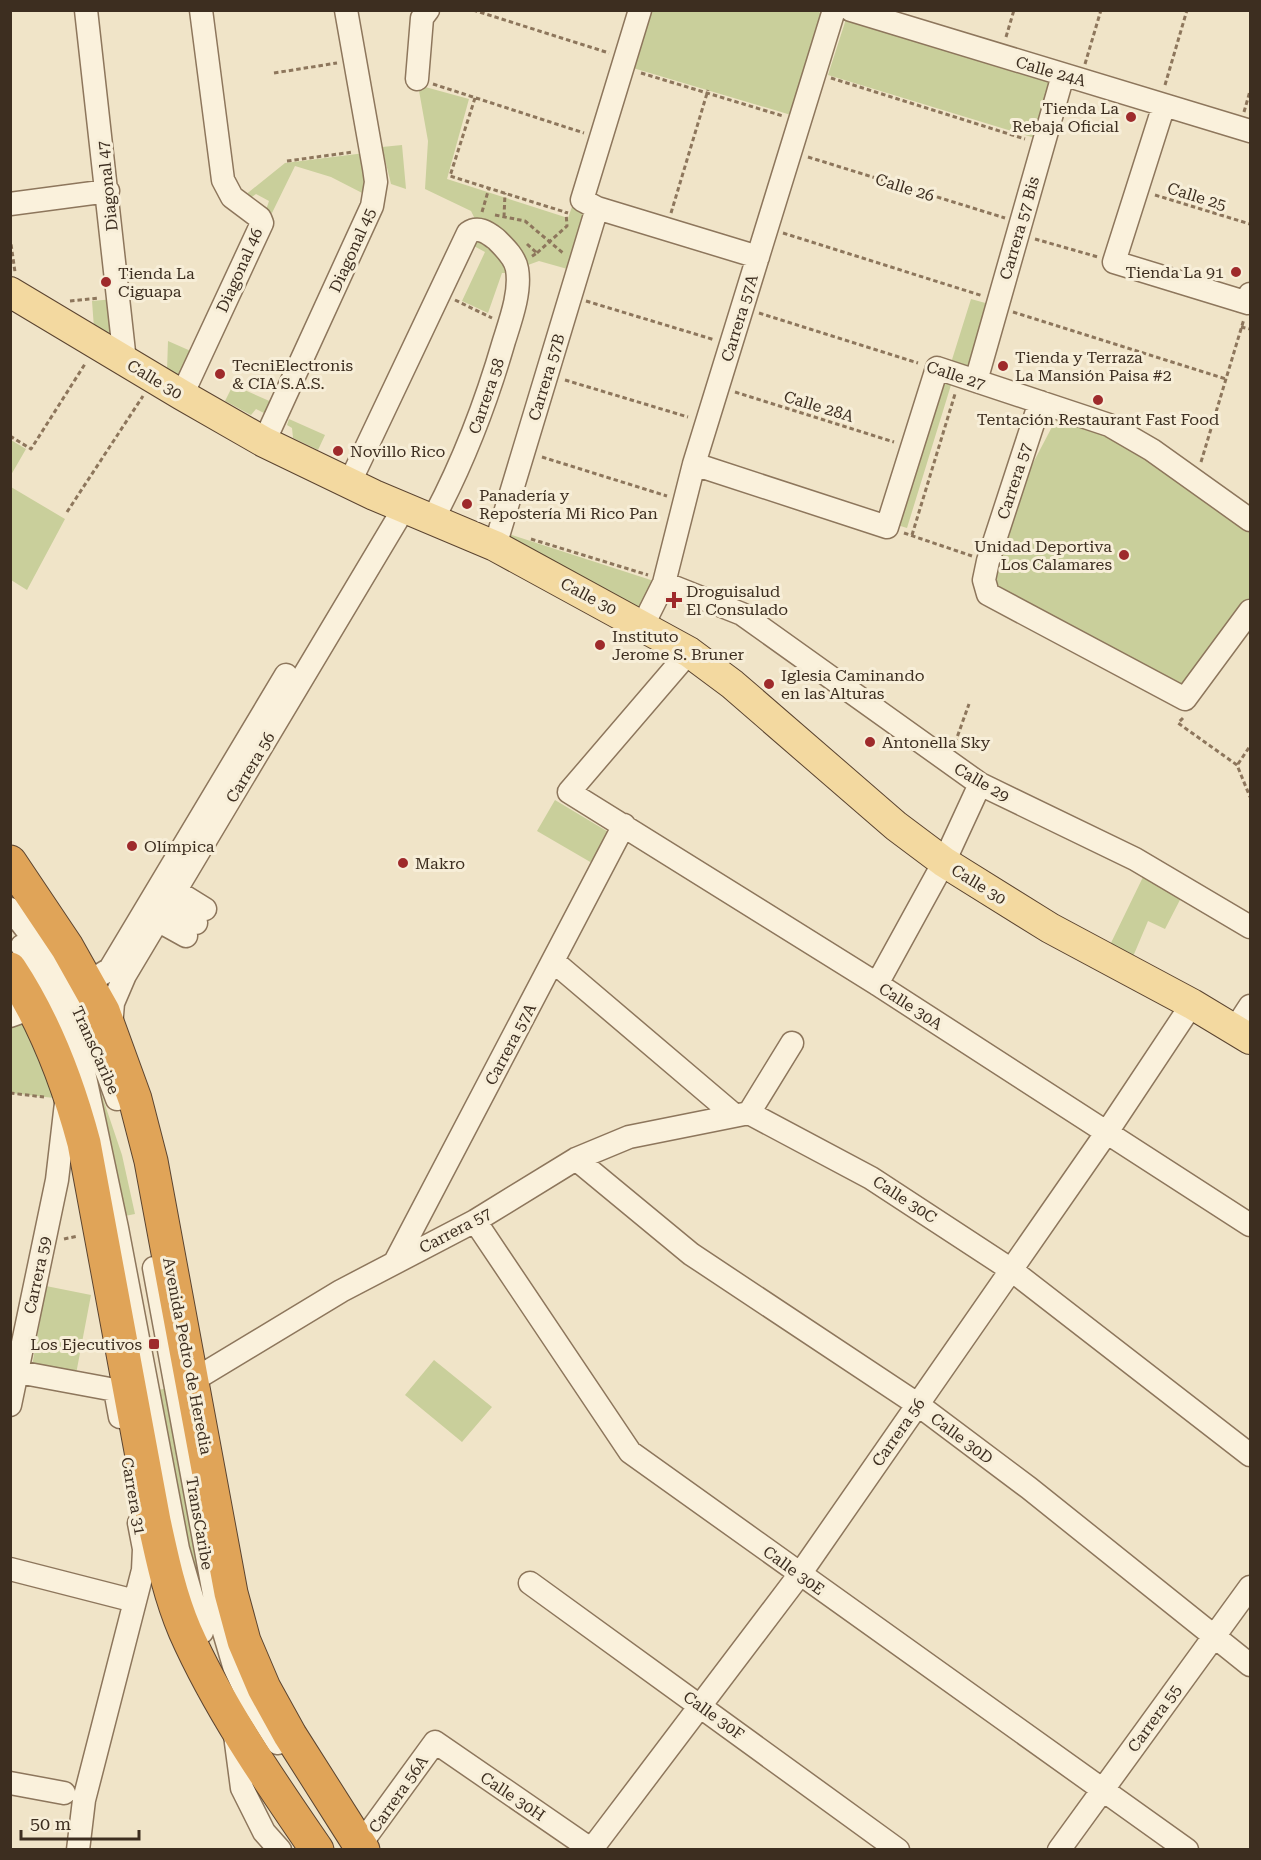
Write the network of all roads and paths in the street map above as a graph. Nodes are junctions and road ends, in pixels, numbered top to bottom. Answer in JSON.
{"nodes":[{"id":1,"x":86,"y":10,"type":"edge"},
{"id":2,"x":201,"y":10,"type":"edge"},
{"id":3,"x":346,"y":10,"type":"edge"},
{"id":4,"x":428,"y":10,"type":"edge"},
{"id":5,"x":473,"y":10,"type":"edge"},
{"id":6,"x":496,"y":10,"type":"edge"},
{"id":7,"x":640,"y":10,"type":"edge"},
{"id":8,"x":834,"y":10,"type":"edge"},
{"id":9,"x":851,"y":10,"type":"edge"},
{"id":10,"x":1014,"y":10,"type":"edge"},
{"id":11,"x":1101,"y":10,"type":"edge"},
{"id":12,"x":1187,"y":10,"type":"edge"},
{"id":13,"x":494,"y":17,"type":"junction"},
{"id":14,"x":1000,"y":56,"type":"junction"},
{"id":15,"x":353,"y":61,"type":"junction"},
{"id":16,"x":623,"y":62,"type":"junction"},
{"id":17,"x":274,"y":73,"type":"dead end"},
{"id":18,"x":814,"y":73,"type":"junction"},
{"id":19,"x":1072,"y":77,"type":"junction"},
{"id":20,"x":417,"y":79,"type":"joint"},
{"id":21,"x":707,"y":92,"type":"junction"},
{"id":22,"x":474,"y":98,"type":"junction"},
{"id":23,"x":1162,"y":105,"type":"junction"},
{"id":24,"x":800,"y":121,"type":"junction"},
{"id":25,"x":1251,"y":131,"type":"edge"},
{"id":26,"x":600,"y":138,"type":"junction"},
{"id":27,"x":1044,"y":145,"type":"junction"},
{"id":28,"x":370,"y":149,"type":"junction"},
{"id":29,"x":790,"y":151,"type":"junction"},
{"id":30,"x":287,"y":161,"type":"dead end"},
{"id":31,"x":489,"y":188,"type":"junction"},
{"id":32,"x":1137,"y":190,"type":"junction"},
{"id":33,"x":108,"y":191,"type":"junction"},
{"id":34,"x":505,"y":192,"type":"junction"},
{"id":35,"x":10,"y":204,"type":"edge"},
{"id":36,"x":591,"y":208,"type":"junction"},
{"id":37,"x":566,"y":212,"type":"junction"},
{"id":38,"x":504,"y":216,"type":"junction"},
{"id":39,"x":507,"y":222,"type":"dead end"},
{"id":40,"x":1251,"y":224,"type":"edge"},
{"id":41,"x":667,"y":229,"type":"junction"},
{"id":42,"x":766,"y":229,"type":"junction"},
{"id":43,"x":1019,"y":229,"type":"junction"},
{"id":44,"x":10,"y":237,"type":"edge"},
{"id":45,"x":523,"y":240,"type":"dead end"},
{"id":46,"x":548,"y":240,"type":"junction"},
{"id":47,"x":537,"y":253,"type":"junction"},
{"id":48,"x":758,"y":257,"type":"junction"},
{"id":49,"x":524,"y":261,"type":"junction"},
{"id":50,"x":1114,"y":262,"type":"junction"},
{"id":51,"x":440,"y":293,"type":"junction"},
{"id":52,"x":15,"y":295,"type":"edge"},
{"id":53,"x":118,"y":296,"type":"junction"},
{"id":54,"x":570,"y":296,"type":"junction"},
{"id":55,"x":1249,"y":299,"type":"edge"},
{"id":56,"x":68,"y":301,"type":"dead end"},
{"id":57,"x":998,"y":304,"type":"junction"},
{"id":58,"x":742,"y":308,"type":"junction"},
{"id":59,"x":509,"y":326,"type":"junction"},
{"id":60,"x":1241,"y":327,"type":"junction"},
{"id":61,"x":1251,"y":329,"type":"edge"},
{"id":62,"x":97,"y":344,"type":"junction"},
{"id":63,"x":731,"y":345,"type":"junction"},
{"id":64,"x":125,"y":361,"type":"junction"},
{"id":65,"x":937,"y":368,"type":"junction"},
{"id":66,"x":546,"y":375,"type":"junction"},
{"id":67,"x":154,"y":379,"type":"junction"},
{"id":68,"x":968,"y":379,"type":"junction"},
{"id":69,"x":1226,"y":379,"type":"junction"},
{"id":70,"x":718,"y":387,"type":"junction"},
{"id":71,"x":182,"y":396,"type":"junction"},
{"id":72,"x":1040,"y":402,"type":"junction"},
{"id":73,"x":707,"y":423,"type":"junction"},
{"id":74,"x":10,"y":436,"type":"edge"},
{"id":75,"x":264,"y":442,"type":"junction"},
{"id":76,"x":913,"y":447,"type":"junction"},
{"id":77,"x":524,"y":451,"type":"junction"},
{"id":78,"x":694,"y":464,"type":"junction"},
{"id":79,"x":1195,"y":481,"type":"junction"},
{"id":80,"x":349,"y":484,"type":"junction"},
{"id":81,"x":683,"y":501,"type":"junction"},
{"id":82,"x":397,"y":505,"type":"junction"},
{"id":83,"x":67,"y":512,"type":"dead end"},
{"id":84,"x":433,"y":519,"type":"junction"},
{"id":85,"x":1251,"y":520,"type":"edge"},
{"id":86,"x":887,"y":527,"type":"junction"},
{"id":87,"x":912,"y":536,"type":"junction"},
{"id":88,"x":497,"y":538,"type":"junction"},
{"id":89,"x":988,"y":561,"type":"junction"},
{"id":90,"x":664,"y":581,"type":"junction"},
{"id":91,"x":1251,"y":611,"type":"edge"},
{"id":92,"x":643,"y":625,"type":"junction"},
{"id":93,"x":689,"y":651,"type":"junction"},
{"id":94,"x":969,"y":704,"type":"dead end"},
{"id":95,"x":1185,"y":706,"type":"junction"},
{"id":96,"x":1251,"y":746,"type":"edge"},
{"id":97,"x":948,"y":762,"type":"junction"},
{"id":98,"x":1237,"y":765,"type":"junction"},
{"id":99,"x":980,"y":784,"type":"junction"},
{"id":100,"x":1251,"y":797,"type":"edge"},
{"id":101,"x":624,"y":825,"type":"junction"},
{"id":102,"x":10,"y":862,"type":"edge"},
{"id":103,"x":944,"y":862,"type":"junction"},
{"id":104,"x":167,"y":906,"type":"junction"},
{"id":105,"x":10,"y":909,"type":"edge"},
{"id":106,"x":1251,"y":927,"type":"edge"},
{"id":107,"x":10,"y":930,"type":"edge"},
{"id":108,"x":553,"y":961,"type":"junction"},
{"id":109,"x":84,"y":978,"type":"junction"},
{"id":110,"x":877,"y":984,"type":"junction"},
{"id":111,"x":16,"y":995,"type":"edge"},
{"id":112,"x":1191,"y":1004,"type":"junction"},
{"id":113,"x":1245,"y":1025,"type":"edge"},
{"id":114,"x":111,"y":1031,"type":"junction"},
{"id":115,"x":792,"y":1043,"type":"dead end"},
{"id":116,"x":10,"y":1093,"type":"edge"},
{"id":117,"x":67,"y":1094,"type":"junction"},
{"id":118,"x":741,"y":1113,"type":"junction"},
{"id":119,"x":1107,"y":1132,"type":"junction"},
{"id":120,"x":576,"y":1159,"type":"junction"},
{"id":121,"x":89,"y":1168,"type":"junction"},
{"id":122,"x":57,"y":1180,"type":"junction"},
{"id":123,"x":475,"y":1221,"type":"junction"},
{"id":124,"x":1251,"y":1225,"type":"edge"},
{"id":125,"x":89,"y":1234,"type":"dead end"},
{"id":126,"x":44,"y":1243,"type":"junction"},
{"id":127,"x":395,"y":1262,"type":"junction"},
{"id":128,"x":1010,"y":1269,"type":"junction"},
{"id":129,"x":18,"y":1372,"type":"junction"},
{"id":130,"x":192,"y":1381,"type":"junction"},
{"id":131,"x":917,"y":1404,"type":"junction"},
{"id":132,"x":10,"y":1405,"type":"edge"},
{"id":133,"x":1251,"y":1455,"type":"edge"},
{"id":134,"x":10,"y":1569,"type":"edge"},
{"id":135,"x":800,"y":1574,"type":"junction"},
{"id":136,"x":530,"y":1582,"type":"dead end"},
{"id":137,"x":1251,"y":1587,"type":"edge"},
{"id":138,"x":135,"y":1601,"type":"junction"},
{"id":139,"x":1213,"y":1635,"type":"junction"},
{"id":140,"x":1251,"y":1665,"type":"edge"},
{"id":141,"x":699,"y":1704,"type":"junction"},
{"id":142,"x":232,"y":1719,"type":"junction"},
{"id":143,"x":435,"y":1742,"type":"joint"},
{"id":144,"x":10,"y":1783,"type":"edge"},
{"id":145,"x":1101,"y":1791,"type":"junction"},
{"id":146,"x":64,"y":1793,"type":"dead end"},
{"id":147,"x":351,"y":1848,"type":"edge"},
{"id":148,"x":591,"y":1849,"type":"edge"},
{"id":149,"x":78,"y":1850,"type":"edge"},
{"id":150,"x":280,"y":1850,"type":"edge"},
{"id":151,"x":317,"y":1850,"type":"edge"},
{"id":152,"x":898,"y":1850,"type":"edge"},
{"id":153,"x":1059,"y":1850,"type":"edge"},
{"id":154,"x":1186,"y":1850,"type":"edge"}],
"edges":[{"from":1,"to":33,"type":"street","name":"Diagonal 47"},
{"from":2,"to":71,"type":"street","name":"Diagonal 46"},
{"from":3,"to":15,"type":"street","name":"Diagonal 45"},
{"from":4,"to":20,"type":"street"},
{"from":5,"to":13,"type":"path"},
{"from":6,"to":13,"type":"path"},
{"from":7,"to":16,"type":"street","name":"Carrera 57B"},
{"from":8,"to":18,"type":"street","name":"Carrera 57A"},
{"from":9,"to":14,"type":"street","name":"Calle 24A"},
{"from":10,"to":14,"type":"path"},
{"from":11,"to":19,"type":"path"},
{"from":12,"to":23,"type":"path"},
{"from":13,"to":16,"type":"path"},
{"from":14,"to":19,"type":"street","name":"Calle 24A"},
{"from":15,"to":17,"type":"path"},
{"from":15,"to":28,"type":"street","name":"Diagonal 45"},
{"from":16,"to":21,"type":"path"},
{"from":16,"to":26,"type":"street","name":"Carrera 57B"},
{"from":18,"to":24,"type":"street","name":"Carrera 57A"},
{"from":18,"to":27,"type":"path"},
{"from":19,"to":23,"type":"street","name":"Calle 24A"},
{"from":19,"to":27,"type":"street","name":"Carrera 57 Bis"},
{"from":20,"to":22,"type":"path"},
{"from":21,"to":24,"type":"path"},
{"from":21,"to":41,"type":"path"},
{"from":22,"to":26,"type":"path"},
{"from":22,"to":31,"type":"path"},
{"from":23,"to":25,"type":"street","name":"Calle 24A"},
{"from":23,"to":32,"type":"street"},
{"from":24,"to":29,"type":"street","name":"Carrera 57A"},
{"from":26,"to":36,"type":"street","name":"Carrera 57B"},
{"from":27,"to":43,"type":"street","name":"Carrera 57 Bis"},
{"from":28,"to":30,"type":"path"},
{"from":28,"to":75,"type":"street","name":"Diagonal 45"},
{"from":29,"to":42,"type":"street","name":"Carrera 57A"},
{"from":29,"to":43,"type":"path","name":"Calle 26"},
{"from":31,"to":34,"type":"path"},
{"from":31,"to":38,"type":"path"},
{"from":32,"to":40,"type":"path","name":"Calle 25"},
{"from":32,"to":50,"type":"street"},
{"from":33,"to":35,"type":"street"},
{"from":33,"to":53,"type":"street","name":"Diagonal 47"},
{"from":34,"to":37,"type":"path"},
{"from":34,"to":38,"type":"path"},
{"from":36,"to":37,"type":"path"},
{"from":36,"to":41,"type":"street"},
{"from":36,"to":54,"type":"street","name":"Carrera 57B"},
{"from":37,"to":46,"type":"path"},
{"from":38,"to":39,"type":"path"},
{"from":38,"to":46,"type":"path"},
{"from":41,"to":48,"type":"street"},
{"from":42,"to":48,"type":"street","name":"Carrera 57A"},
{"from":42,"to":57,"type":"path"},
{"from":43,"to":50,"type":"path","name":"Calle 26"},
{"from":43,"to":57,"type":"street","name":"Carrera 57 Bis"},
{"from":44,"to":52,"type":"path"},
{"from":45,"to":47,"type":"path"},
{"from":46,"to":47,"type":"path"},
{"from":47,"to":49,"type":"path"},
{"from":48,"to":58,"type":"street","name":"Carrera 57A"},
{"from":49,"to":51,"type":"street"},
{"from":49,"to":59,"type":"street","name":"Carrera 58"},
{"from":50,"to":55,"type":"street"},
{"from":51,"to":59,"type":"path"},
{"from":51,"to":80,"type":"street"},
{"from":52,"to":62,"type":"main road","name":"Calle 30"},
{"from":53,"to":56,"type":"path"},
{"from":53,"to":64,"type":"street","name":"Diagonal 47"},
{"from":54,"to":63,"type":"path"},
{"from":54,"to":66,"type":"street","name":"Carrera 57B"},
{"from":55,"to":60,"type":"path"},
{"from":57,"to":68,"type":"street","name":"Carrera 57 Bis"},
{"from":57,"to":69,"type":"path"},
{"from":58,"to":63,"type":"street","name":"Carrera 57A"},
{"from":58,"to":65,"type":"path","name":"Calle 27"},
{"from":59,"to":84,"type":"street","name":"Carrera 58"},
{"from":60,"to":61,"type":"path"},
{"from":60,"to":69,"type":"path"},
{"from":62,"to":64,"type":"main road","name":"Calle 30"},
{"from":62,"to":74,"type":"path"},
{"from":63,"to":70,"type":"street","name":"Carrera 57A"},
{"from":64,"to":67,"type":"main road","name":"Calle 30"},
{"from":65,"to":68,"type":"street","name":"Calle 27"},
{"from":65,"to":76,"type":"street"},
{"from":66,"to":73,"type":"path"},
{"from":66,"to":77,"type":"street","name":"Carrera 57B"},
{"from":67,"to":71,"type":"main road","name":"Calle 30"},
{"from":67,"to":83,"type":"path"},
{"from":68,"to":72,"type":"street","name":"Calle 27"},
{"from":68,"to":87,"type":"path"},
{"from":69,"to":79,"type":"path"},
{"from":70,"to":73,"type":"street","name":"Carrera 57A"},
{"from":70,"to":76,"type":"path","name":"Calle 28A"},
{"from":71,"to":75,"type":"main road","name":"Calle 30"},
{"from":72,"to":79,"type":"street","name":"Calle 27"},
{"from":72,"to":89,"type":"street","name":"Carrera 57"},
{"from":73,"to":78,"type":"street","name":"Carrera 57A"},
{"from":75,"to":80,"type":"main road","name":"Calle 30"},
{"from":76,"to":86,"type":"street"},
{"from":77,"to":81,"type":"path"},
{"from":77,"to":88,"type":"street","name":"Carrera 57B"},
{"from":78,"to":81,"type":"street","name":"Carrera 57A"},
{"from":78,"to":86,"type":"street"},
{"from":79,"to":85,"type":"street","name":"Calle 27"},
{"from":80,"to":82,"type":"main road","name":"Calle 30"},
{"from":81,"to":90,"type":"street","name":"Carrera 57A"},
{"from":82,"to":84,"type":"main road","name":"Calle 30"},
{"from":82,"to":104,"type":"street","name":"Carrera 56"},
{"from":82,"to":109,"type":"street","name":"Carrera 56"},
{"from":84,"to":88,"type":"main road","name":"Calle 30"},
{"from":86,"to":87,"type":"path"},
{"from":87,"to":89,"type":"path"},
{"from":88,"to":90,"type":"path"},
{"from":88,"to":92,"type":"main road","name":"Calle 30"},
{"from":89,"to":95,"type":"street"},
{"from":90,"to":92,"type":"street","name":"Carrera 57A"},
{"from":90,"to":97,"type":"street","name":"Calle 29"},
{"from":91,"to":95,"type":"street"},
{"from":92,"to":93,"type":"main road","name":"Calle 30"},
{"from":93,"to":101,"type":"street","name":"Calle 30A"},
{"from":93,"to":103,"type":"main road","name":"Calle 30"},
{"from":94,"to":97,"type":"path"},
{"from":95,"to":98,"type":"path"},
{"from":96,"to":98,"type":"path"},
{"from":97,"to":99,"type":"street","name":"Calle 29"},
{"from":98,"to":100,"type":"path"},
{"from":99,"to":103,"type":"street"},
{"from":99,"to":106,"type":"street","name":"Calle 29"},
{"from":101,"to":108,"type":"street","name":"Carrera 57A"},
{"from":101,"to":110,"type":"street","name":"Calle 30A"},
{"from":102,"to":109,"type":"highway","name":"Avenida Pedro de Heredia"},
{"from":103,"to":110,"type":"street"},
{"from":103,"to":112,"type":"main road","name":"Calle 30"},
{"from":104,"to":104,"type":"street"},
{"from":104,"to":114,"type":"street","name":"Carrera 56"},
{"from":105,"to":147,"type":"street","name":"TransCaribe"},
{"from":107,"to":147,"type":"street","name":"TransCaribe"},
{"from":108,"to":118,"type":"street","name":"Calle 30C"},
{"from":108,"to":127,"type":"street","name":"Carrera 57A"},
{"from":109,"to":114,"type":"highway","name":"Avenida Pedro de Heredia"},
{"from":110,"to":119,"type":"street","name":"Calle 30A"},
{"from":111,"to":117,"type":"highway"},
{"from":112,"to":113,"type":"main road","name":"Calle 30"},
{"from":112,"to":119,"type":"street","name":"Carrera 56"},
{"from":114,"to":130,"type":"highway","name":"Avenida Pedro de Heredia"},
{"from":115,"to":118,"type":"street"},
{"from":116,"to":117,"type":"path"},
{"from":117,"to":121,"type":"highway"},
{"from":117,"to":122,"type":"street","name":"Carrera 59"},
{"from":118,"to":120,"type":"street","name":"Carrera 57"},
{"from":118,"to":128,"type":"street","name":"Calle 30C"},
{"from":119,"to":124,"type":"street","name":"Calle 30A"},
{"from":119,"to":128,"type":"street","name":"Carrera 56"},
{"from":120,"to":123,"type":"street","name":"Carrera 57"},
{"from":120,"to":131,"type":"street","name":"Calle 30D"},
{"from":121,"to":122,"type":"street"},
{"from":121,"to":142,"type":"highway"},
{"from":122,"to":126,"type":"street","name":"Carrera 59"},
{"from":123,"to":127,"type":"street","name":"Carrera 57"},
{"from":123,"to":135,"type":"street","name":"Calle 30E"},
{"from":125,"to":126,"type":"path"},
{"from":126,"to":129,"type":"street","name":"Carrera 59"},
{"from":127,"to":130,"type":"street","name":"Carrera 57"},
{"from":128,"to":131,"type":"street","name":"Carrera 56"},
{"from":128,"to":133,"type":"street","name":"Calle 30C"},
{"from":129,"to":132,"type":"street","name":"Carrera 59"},
{"from":129,"to":138,"type":"street","name":"Carrera 31"},
{"from":130,"to":147,"type":"highway","name":"Avenida Pedro de Heredia"},
{"from":131,"to":135,"type":"street","name":"Carrera 56"},
{"from":131,"to":139,"type":"street","name":"Calle 30D"},
{"from":134,"to":138,"type":"street"},
{"from":135,"to":141,"type":"street","name":"Carrera 56"},
{"from":135,"to":145,"type":"street","name":"Calle 30E"},
{"from":136,"to":141,"type":"street","name":"Calle 30F"},
{"from":137,"to":139,"type":"street","name":"Carrera 55"},
{"from":138,"to":149,"type":"street","name":"Carrera 31"},
{"from":139,"to":140,"type":"street","name":"Calle 30D"},
{"from":139,"to":145,"type":"street","name":"Carrera 55"},
{"from":141,"to":148,"type":"street","name":"Carrera 56"},
{"from":141,"to":152,"type":"street","name":"Calle 30F"},
{"from":142,"to":150,"type":"street"},
{"from":142,"to":151,"type":"highway"},
{"from":143,"to":147,"type":"street","name":"Carrera 56A"},
{"from":143,"to":148,"type":"street","name":"Calle 30H"},
{"from":144,"to":146,"type":"street"},
{"from":145,"to":153,"type":"street","name":"Carrera 55"},
{"from":145,"to":154,"type":"street","name":"Calle 30E"}]}
